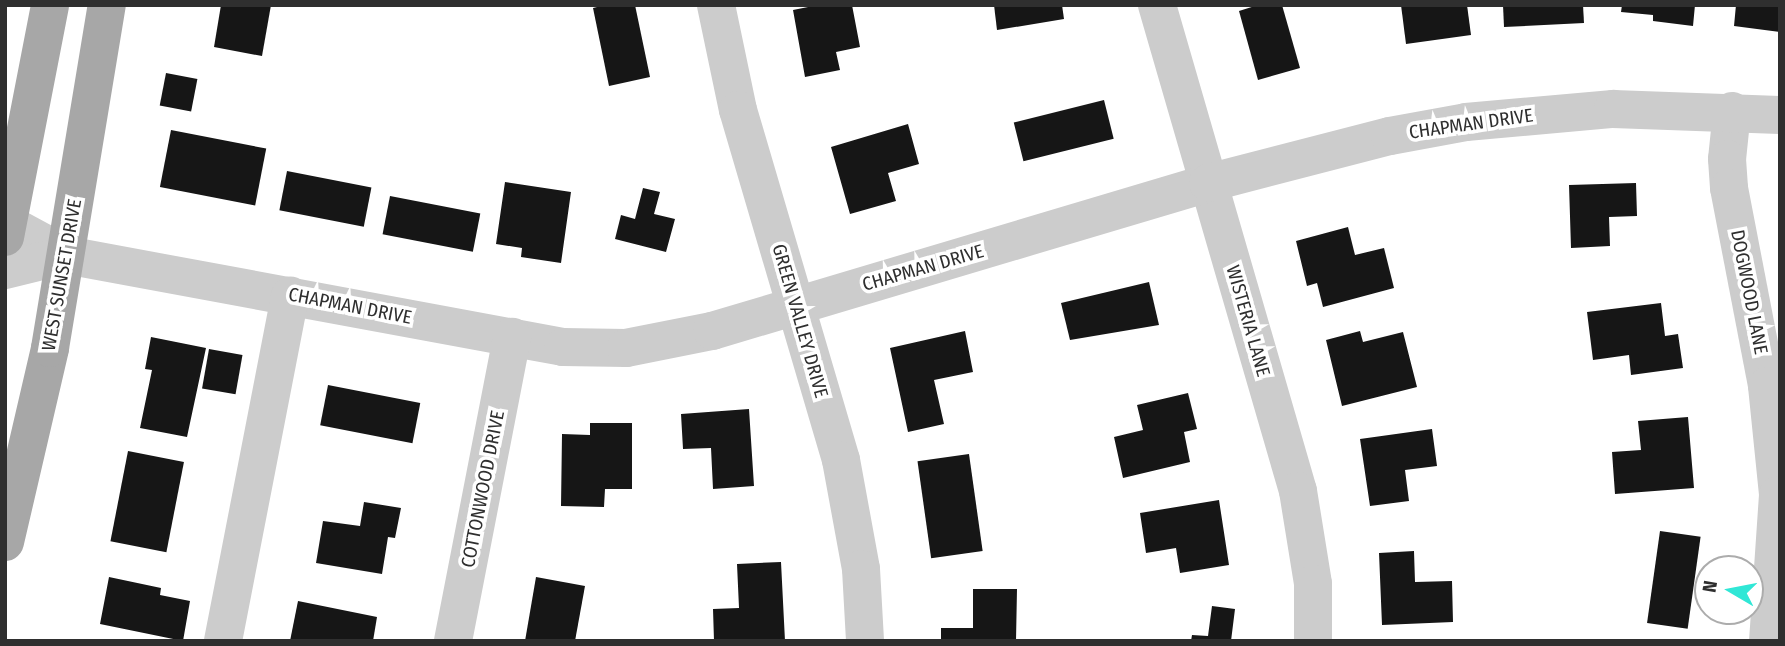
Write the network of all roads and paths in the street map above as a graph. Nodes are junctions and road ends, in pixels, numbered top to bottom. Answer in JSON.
{"nodes":[{"id":1,"x":50,"y":5,"type":"edge"},
{"id":2,"x":107,"y":5,"type":"edge"},
{"id":3,"x":716,"y":5,"type":"edge"},
{"id":4,"x":1157,"y":5,"type":"edge"},
{"id":5,"x":1732,"y":111,"type":"junction"},
{"id":6,"x":1780,"y":115,"type":"edge"},
{"id":7,"x":1208,"y":183,"type":"junction"},
{"id":8,"x":6,"y":227,"type":"edge"},
{"id":9,"x":66,"y":255,"type":"junction"},
{"id":10,"x":5,"y":270,"type":"edge"},
{"id":11,"x":290,"y":295,"type":"junction"},
{"id":12,"x":796,"y":305,"type":"junction"},
{"id":13,"x":512,"y":337,"type":"junction"},
{"id":14,"x":5,"y":542,"type":"edge"},
{"id":15,"x":223,"y":641,"type":"edge"},
{"id":16,"x":453,"y":641,"type":"edge"},
{"id":17,"x":865,"y":641,"type":"edge"},
{"id":18,"x":1313,"y":641,"type":"edge"},
{"id":19,"x":1768,"y":641,"type":"edge"}],
"edges":[{"from":1,"to":8,"type":"main road"},
{"from":2,"to":9,"type":"main road","name":"WEST SUNSET DRIVE"},
{"from":3,"to":12,"type":"street","name":"GREEN VALLEY DRIVE"},
{"from":4,"to":7,"type":"street","name":"WISTERIA LANE"},
{"from":5,"to":6,"type":"street","name":"CHAPMAN DRIVE"},
{"from":5,"to":7,"type":"street","name":"CHAPMAN DRIVE"},
{"from":5,"to":19,"type":"street","name":"DOGWOOD LANE"},
{"from":7,"to":12,"type":"street","name":"CHAPMAN DRIVE"},
{"from":7,"to":18,"type":"street","name":"WISTERIA LANE"},
{"from":8,"to":9,"type":"street","name":"CHAPMAN DRIVE"},
{"from":9,"to":10,"type":"street","name":"CHAPMAN DRIVE"},
{"from":9,"to":11,"type":"street","name":"CHAPMAN DRIVE"},
{"from":9,"to":14,"type":"main road","name":"WEST SUNSET DRIVE"},
{"from":11,"to":13,"type":"street","name":"CHAPMAN DRIVE"},
{"from":11,"to":15,"type":"street"},
{"from":12,"to":13,"type":"street","name":"CHAPMAN DRIVE"},
{"from":12,"to":17,"type":"street","name":"GREEN VALLEY DRIVE"},
{"from":13,"to":16,"type":"street","name":"COTTONWOOD DRIVE"}]}
